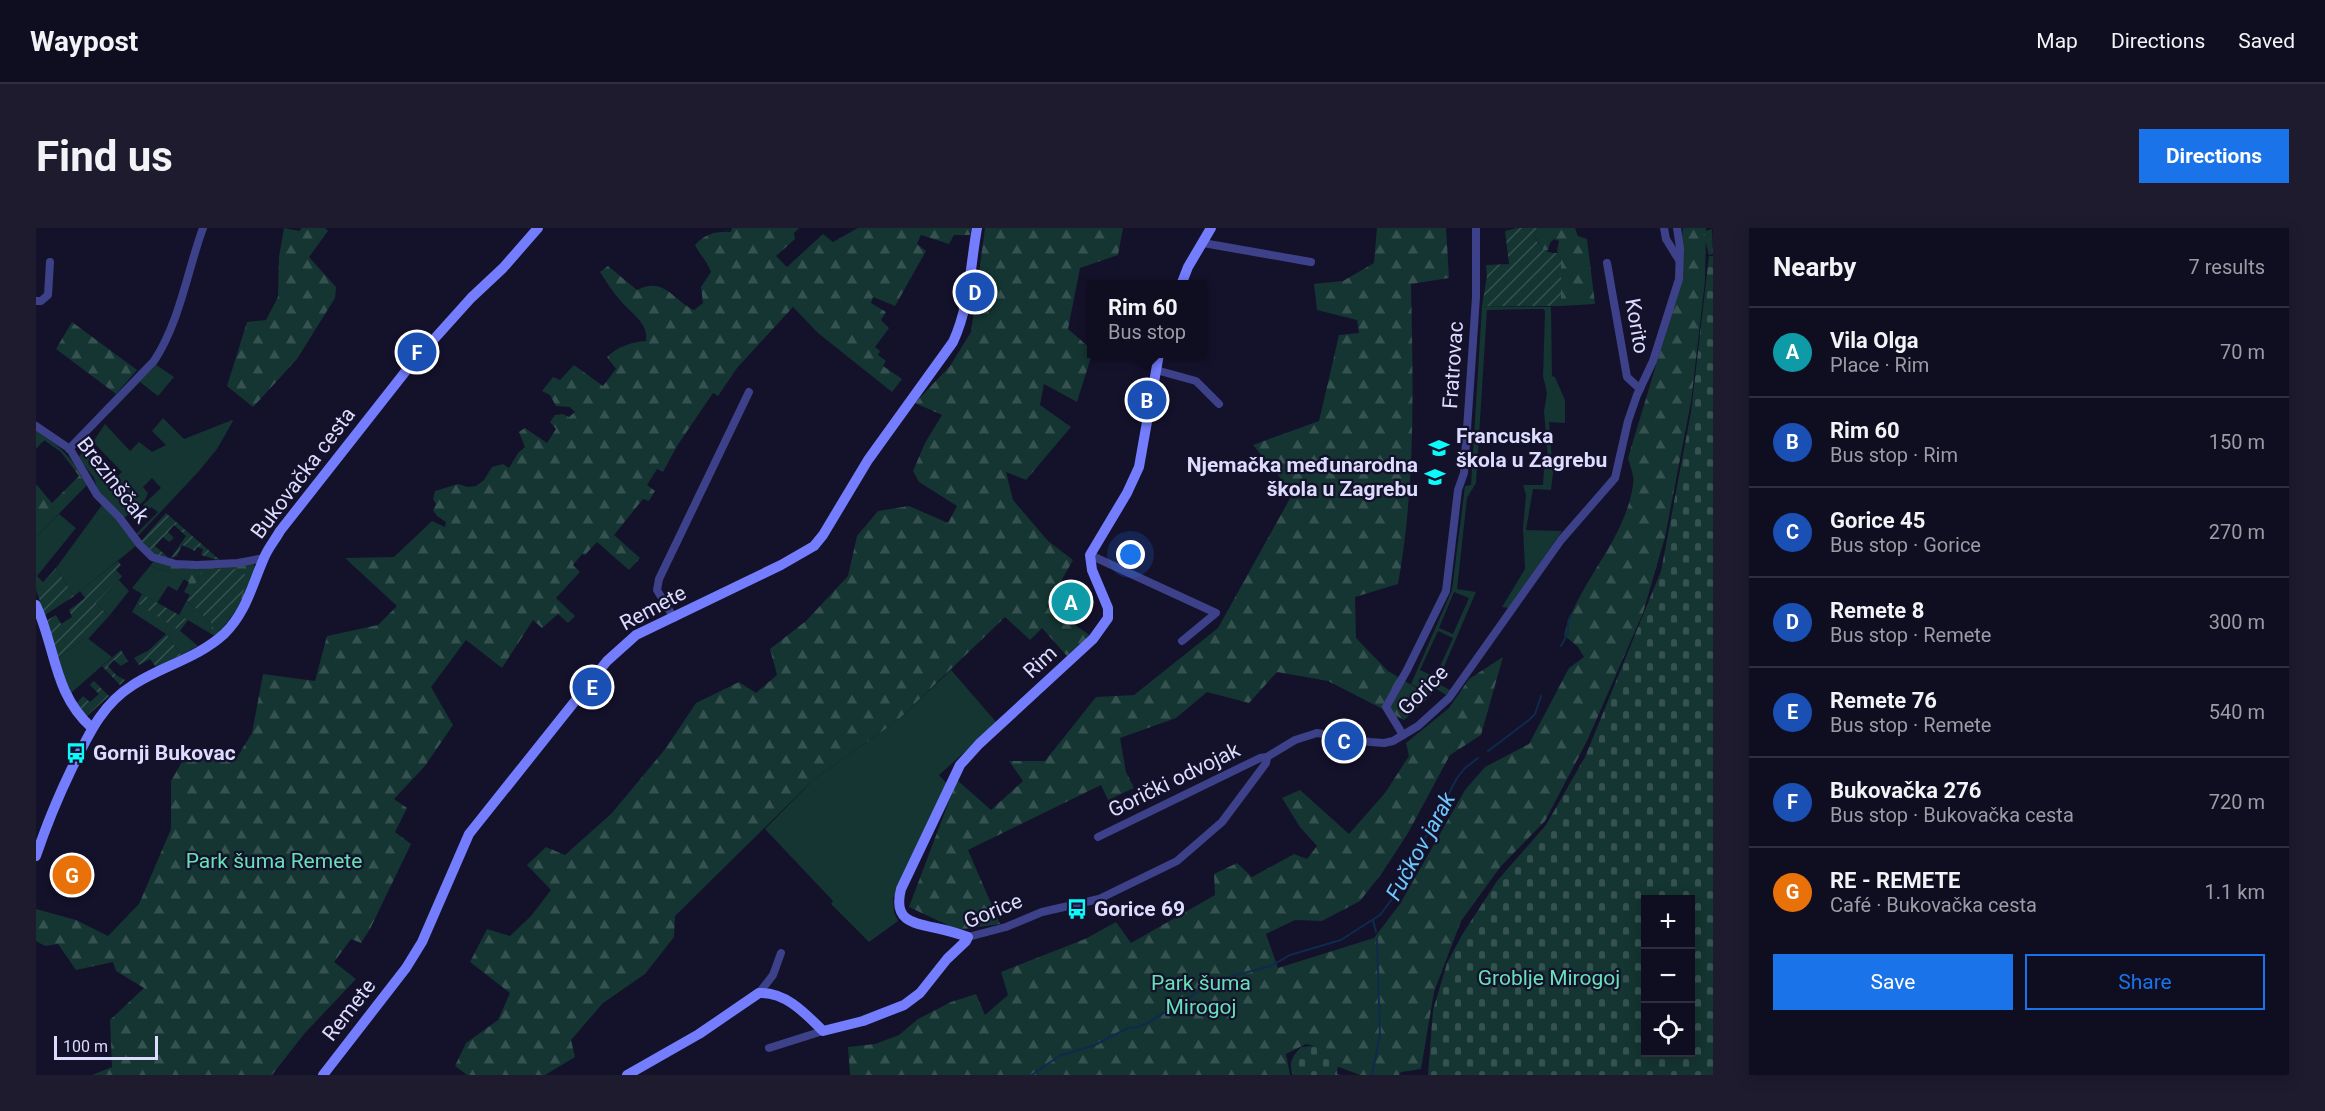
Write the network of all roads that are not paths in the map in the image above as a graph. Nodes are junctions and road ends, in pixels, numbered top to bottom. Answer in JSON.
{"nodes":[{"id":1,"x":203,"y":228,"type":"edge"},
{"id":2,"x":538,"y":228,"type":"edge"},
{"id":3,"x":977,"y":228,"type":"edge"},
{"id":4,"x":1211,"y":228,"type":"edge"},
{"id":5,"x":1476,"y":228,"type":"edge"},
{"id":6,"x":1664,"y":228,"type":"edge"},
{"id":7,"x":1677,"y":228,"type":"edge"},
{"id":8,"x":1203,"y":243,"type":"junction"},
{"id":9,"x":1679,"y":260,"type":"junction"},
{"id":10,"x":50,"y":262,"type":"dead end"},
{"id":11,"x":1311,"y":262,"type":"dead end"},
{"id":12,"x":1608,"y":264,"type":"dead end"},
{"id":13,"x":1183,"y":280,"type":"edge"},
{"id":14,"x":36,"y":301,"type":"edge"},
{"id":15,"x":1158,"y":358,"type":"edge"},
{"id":16,"x":1156,"y":370,"type":"junction"},
{"id":17,"x":1640,"y":389,"type":"junction"},
{"id":18,"x":749,"y":392,"type":"dead end"},
{"id":19,"x":1219,"y":404,"type":"dead end"},
{"id":20,"x":36,"y":426,"type":"edge"},
{"id":21,"x":69,"y":449,"type":"junction"},
{"id":22,"x":1090,"y":555,"type":"junction"},
{"id":23,"x":264,"y":558,"type":"junction"},
{"id":24,"x":36,"y":604,"type":"edge"},
{"id":25,"x":674,"y":618,"type":"junction"},
{"id":26,"x":1182,"y":641,"type":"dead end"},
{"id":27,"x":92,"y":728,"type":"junction"},
{"id":28,"x":1403,"y":735,"type":"junction"},
{"id":29,"x":1267,"y":757,"type":"junction"},
{"id":30,"x":1098,"y":837,"type":"dead end"},
{"id":31,"x":36,"y":856,"type":"edge"},
{"id":32,"x":968,"y":938,"type":"junction"},
{"id":33,"x":780,"y":953,"type":"dead end"},
{"id":34,"x":759,"y":993,"type":"junction"},
{"id":35,"x":823,"y":1030,"type":"junction"},
{"id":36,"x":769,"y":1048,"type":"dead end"},
{"id":37,"x":323,"y":1075,"type":"edge"},
{"id":38,"x":627,"y":1075,"type":"edge"}],
"edges":[{"from":1,"to":21,"type":"street"},
{"from":2,"to":23,"type":"street","name":"Bukovačka cesta"},
{"from":3,"to":25,"type":"street","name":"Remete"},
{"from":4,"to":8,"type":"street"},
{"from":5,"to":28,"type":"street","name":"Fratrovac"},
{"from":6,"to":9,"type":"street"},
{"from":7,"to":9,"type":"street","name":"Gorice"},
{"from":8,"to":11,"type":"street"},
{"from":8,"to":13,"type":"street"},
{"from":9,"to":17,"type":"street","name":"Gorice"},
{"from":10,"to":14,"type":"street"},
{"from":12,"to":17,"type":"street","name":"Korito"},
{"from":15,"to":16,"type":"street"},
{"from":16,"to":19,"type":"street"},
{"from":16,"to":22,"type":"street"},
{"from":17,"to":28,"type":"street","name":"Gorice"},
{"from":18,"to":25,"type":"street"},
{"from":20,"to":21,"type":"street","name":"Brezinščak"},
{"from":21,"to":23,"type":"street","name":"Brezinščak"},
{"from":22,"to":26,"type":"street"},
{"from":22,"to":32,"type":"street","name":"Rim"},
{"from":23,"to":27,"type":"street","name":"Bukovačka cesta"},
{"from":24,"to":27,"type":"street"},
{"from":25,"to":37,"type":"street","name":"Remete"},
{"from":27,"to":31,"type":"street","name":"Bukovačka cesta"},
{"from":28,"to":29,"type":"street","name":"Gorice"},
{"from":29,"to":30,"type":"street","name":"Gorički odvojak"},
{"from":29,"to":32,"type":"street","name":"Gorice"},
{"from":32,"to":35,"type":"street","name":"Gorice"},
{"from":33,"to":34,"type":"street"},
{"from":34,"to":35,"type":"street"},
{"from":34,"to":38,"type":"street"},
{"from":35,"to":36,"type":"street","name":"Gorice"}]}
